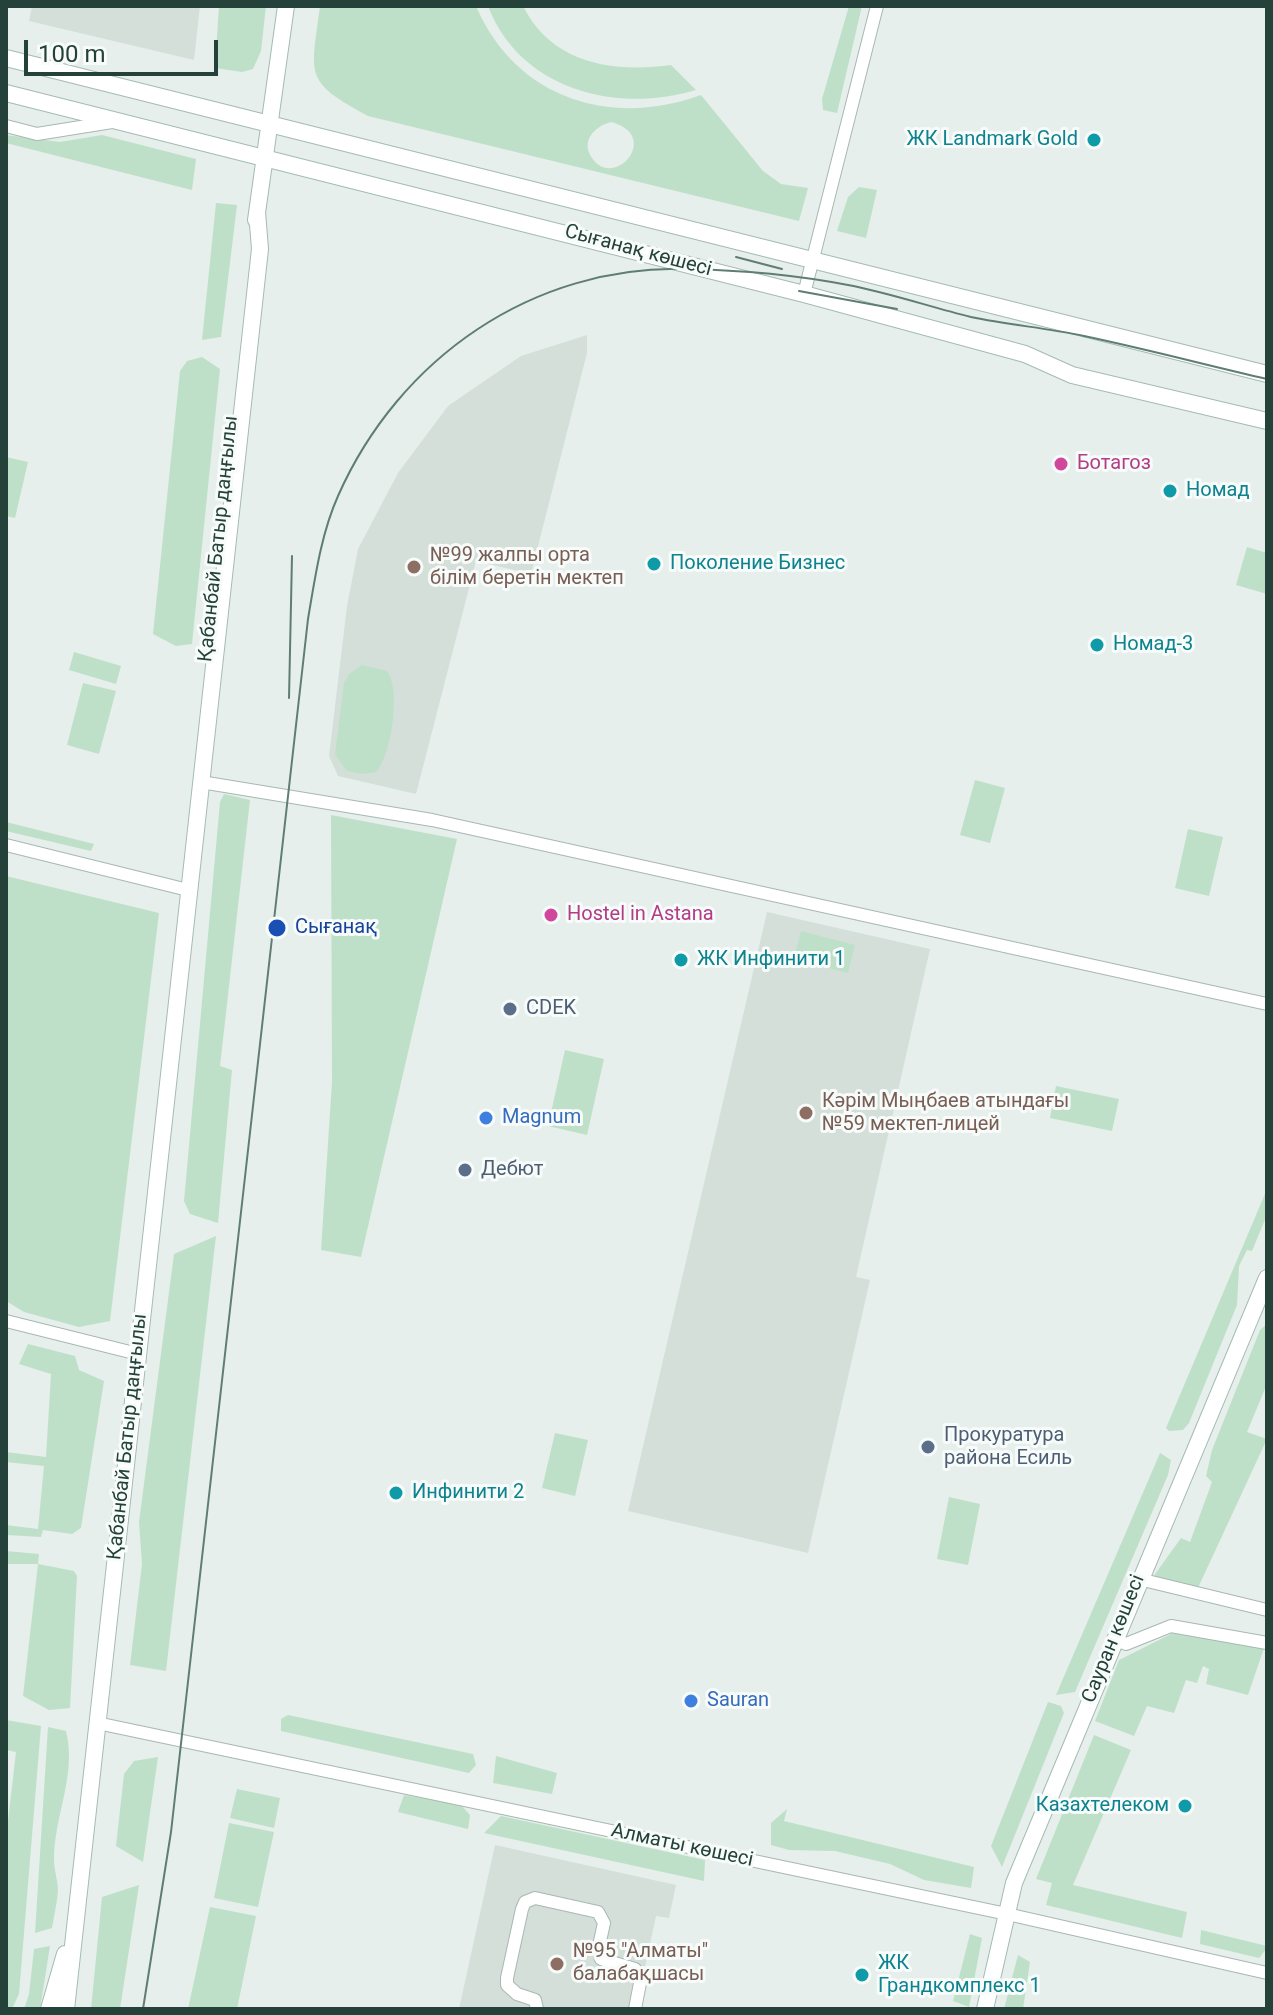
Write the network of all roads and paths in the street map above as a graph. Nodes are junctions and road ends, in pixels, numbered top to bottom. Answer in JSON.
{"nodes":[{"id":1,"x":286,"y":6,"type":"edge"},
{"id":2,"x":877,"y":6,"type":"edge"},
{"id":3,"x":6,"y":58,"type":"edge"},
{"id":4,"x":6,"y":93,"type":"edge"},
{"id":5,"x":120,"y":121,"type":"junction"},
{"id":6,"x":270,"y":124,"type":"junction"},
{"id":7,"x":6,"y":126,"type":"edge"},
{"id":8,"x":265,"y":157,"type":"junction"},
{"id":9,"x":257,"y":212,"type":"junction"},
{"id":10,"x":813,"y":259,"type":"junction"},
{"id":11,"x":804,"y":294,"type":"junction"},
{"id":12,"x":1267,"y":374,"type":"edge"},
{"id":13,"x":1267,"y":421,"type":"edge"},
{"id":14,"x":201,"y":782,"type":"junction"},
{"id":15,"x":6,"y":845,"type":"edge"},
{"id":16,"x":190,"y":865,"type":"junction"},
{"id":17,"x":188,"y":890,"type":"junction"},
{"id":18,"x":1267,"y":1004,"type":"edge"},
{"id":19,"x":1267,"y":1278,"type":"edge"},
{"id":20,"x":6,"y":1321,"type":"edge"},
{"id":21,"x":138,"y":1354,"type":"junction"},
{"id":22,"x":1139,"y":1579,"type":"junction"},
{"id":23,"x":1267,"y":1610,"type":"edge"},
{"id":24,"x":1113,"y":1639,"type":"junction"},
{"id":25,"x":1267,"y":1643,"type":"edge"},
{"id":26,"x":97,"y":1723,"type":"junction"},
{"id":27,"x":77,"y":1910,"type":"junction"},
{"id":28,"x":1007,"y":1914,"type":"junction"},
{"id":29,"x":1267,"y":1973,"type":"edge"},
{"id":30,"x":49,"y":2009,"type":"edge"},
{"id":31,"x":66,"y":2009,"type":"edge"},
{"id":32,"x":537,"y":2009,"type":"edge"},
{"id":33,"x":635,"y":2009,"type":"edge"},
{"id":34,"x":985,"y":2009,"type":"edge"}],
"edges":[{"from":1,"to":6,"type":"main road","name":"Қабанбай Батыр даңғылы"},
{"from":2,"to":10,"type":"street"},
{"from":3,"to":6,"type":"main road","name":"Сығанақ көшесі"},
{"from":4,"to":5,"type":"main road","name":"Сығанақ көшесі"},
{"from":5,"to":7,"type":"street"},
{"from":5,"to":8,"type":"main road","name":"Сығанақ көшесі"},
{"from":6,"to":8,"type":"main road","name":"Қабанбай Батыр даңғылы"},
{"from":6,"to":10,"type":"main road","name":"Сығанақ көшесі"},
{"from":8,"to":9,"type":"main road","name":"Қабанбай Батыр даңғылы"},
{"from":8,"to":11,"type":"main road","name":"Сығанақ көшесі"},
{"from":9,"to":14,"type":"main road","name":"Қабанбай Батыр даңғылы"},
{"from":9,"to":16,"type":"main road","name":"Қабанбай Батыр даңғылы"},
{"from":10,"to":11,"type":"street"},
{"from":10,"to":12,"type":"main road","name":"Сығанақ көшесі"},
{"from":11,"to":13,"type":"main road","name":"Сығанақ көшесі"},
{"from":14,"to":16,"type":"main road","name":"Қабанбай Батыр даңғылы"},
{"from":14,"to":18,"type":"street"},
{"from":15,"to":17,"type":"street"},
{"from":16,"to":17,"type":"main road","name":"Қабанбай Батыр даңғылы"},
{"from":17,"to":21,"type":"main road","name":"Қабанбай Батыр даңғылы"},
{"from":19,"to":22,"type":"main road","name":"Сауран көшесі"},
{"from":20,"to":21,"type":"street"},
{"from":21,"to":26,"type":"main road","name":"Қабанбай Батыр даңғылы"},
{"from":22,"to":23,"type":"street"},
{"from":22,"to":24,"type":"main road","name":"Сауран көшесі"},
{"from":24,"to":25,"type":"street"},
{"from":24,"to":28,"type":"main road","name":"Сауран көшесі"},
{"from":26,"to":27,"type":"main road","name":"Қабанбай Батыр даңғылы"},
{"from":26,"to":28,"type":"street","name":"Алматы көшесі"},
{"from":27,"to":30,"type":"main road"},
{"from":27,"to":31,"type":"main road","name":"Қабанбай Батыр даңғылы"},
{"from":28,"to":29,"type":"street","name":"Алматы көшесі"},
{"from":28,"to":34,"type":"main road","name":"Сауран көшесі"},
{"from":32,"to":33,"type":"street"}]}
